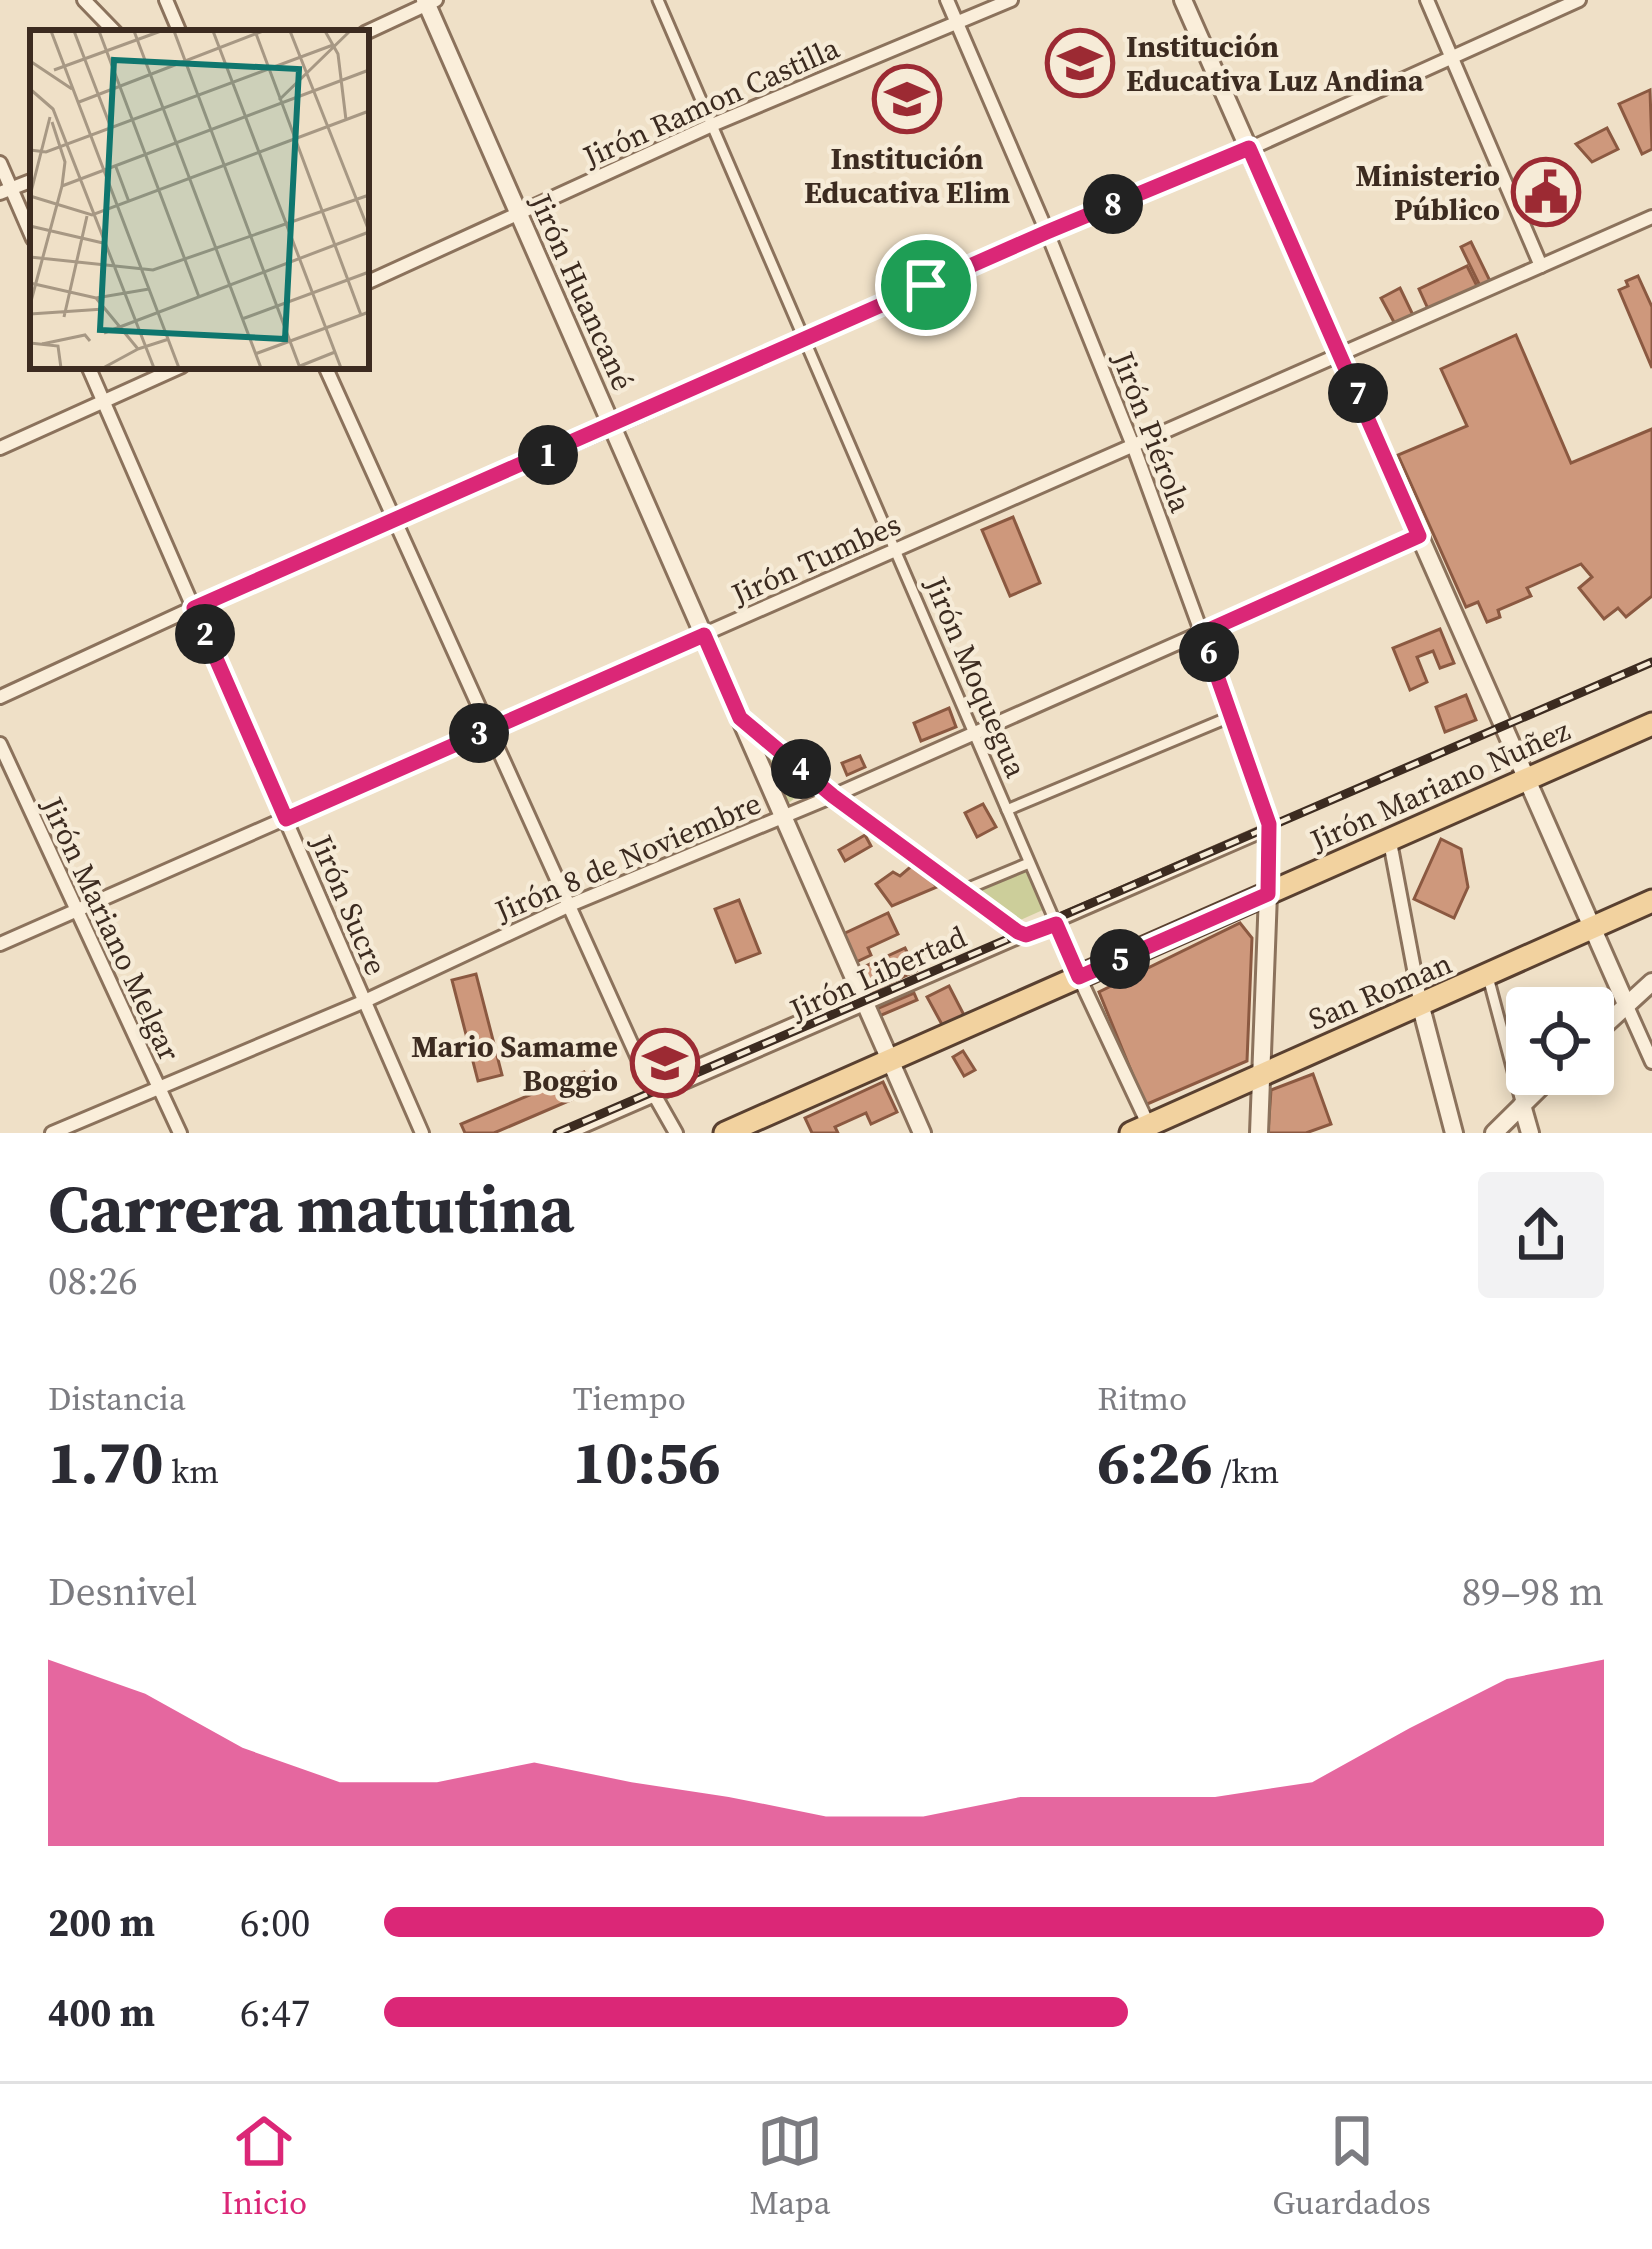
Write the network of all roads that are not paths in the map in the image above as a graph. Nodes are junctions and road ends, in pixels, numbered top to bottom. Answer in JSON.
{"nodes":[{"id":1,"x":85,"y":0,"type":"edge"},
{"id":2,"x":166,"y":0,"type":"edge"},
{"id":3,"x":658,"y":0,"type":"edge"},
{"id":4,"x":947,"y":0,"type":"edge"},
{"id":5,"x":1011,"y":0,"type":"edge"},
{"id":6,"x":1183,"y":0,"type":"edge"},
{"id":7,"x":1427,"y":0,"type":"edge"},
{"id":8,"x":1580,"y":0,"type":"edge"},
{"id":9,"x":429,"y":1,"type":"edge"},
{"id":10,"x":956,"y":22,"type":"junction"},
{"id":11,"x":113,"y":30,"type":"edge"},
{"id":12,"x":179,"y":30,"type":"edge"},
{"id":13,"x":369,"y":31,"type":"edge"},
{"id":14,"x":1450,"y":59,"type":"junction"},
{"id":15,"x":712,"y":125,"type":"junction"},
{"id":16,"x":1249,"y":148,"type":"junction"},
{"id":17,"x":0,"y":163,"type":"edge"},
{"id":18,"x":6,"y":191,"type":"edge"},
{"id":19,"x":518,"y":213,"type":"junction"},
{"id":20,"x":1652,"y":217,"type":"edge"},
{"id":21,"x":1047,"y":232,"type":"junction"},
{"id":22,"x":30,"y":234,"type":"edge"},
{"id":23,"x":1540,"y":266,"type":"junction"},
{"id":24,"x":369,"y":282,"type":"edge"},
{"id":25,"x":804,"y":339,"type":"junction"},
{"id":26,"x":1342,"y":353,"type":"junction"},
{"id":27,"x":89,"y":369,"type":"edge"},
{"id":28,"x":175,"y":369,"type":"edge"},
{"id":29,"x":327,"y":369,"type":"edge"},
{"id":30,"x":104,"y":401,"type":"junction"},
{"id":31,"x":612,"y":427,"type":"junction"},
{"id":32,"x":0,"y":448,"type":"edge"},
{"id":33,"x":1134,"y":448,"type":"junction"},
{"id":34,"x":397,"y":520,"type":"junction"},
{"id":35,"x":1419,"y":536,"type":"junction"},
{"id":36,"x":895,"y":549,"type":"junction"},
{"id":37,"x":194,"y":608,"type":"junction"},
{"id":38,"x":1202,"y":633,"type":"junction"},
{"id":39,"x":704,"y":635,"type":"junction"},
{"id":40,"x":0,"y":697,"type":"edge"},
{"id":41,"x":1232,"y":716,"type":"junction"},
{"id":42,"x":740,"y":718,"type":"junction"},
{"id":43,"x":1652,"y":724,"type":"edge"},
{"id":44,"x":492,"y":728,"type":"junction"},
{"id":45,"x":977,"y":734,"type":"junction"},
{"id":46,"x":0,"y":744,"type":"edge"},
{"id":47,"x":1525,"y":779,"type":"junction"},
{"id":48,"x":833,"y":796,"type":"junction"},
{"id":49,"x":1007,"y":810,"type":"junction"},
{"id":50,"x":783,"y":816,"type":"junction"},
{"id":51,"x":286,"y":819,"type":"junction"},
{"id":52,"x":1270,"y":829,"type":"junction"},
{"id":53,"x":1390,"y":842,"type":"junction"},
{"id":54,"x":1029,"y":862,"type":"junction"},
{"id":55,"x":964,"y":890,"type":"junction"},
{"id":56,"x":1268,"y":894,"type":"junction"},
{"id":57,"x":1652,"y":901,"type":"edge"},
{"id":58,"x":570,"y":905,"type":"junction"},
{"id":59,"x":76,"y":913,"type":"junction"},
{"id":60,"x":1056,"y":924,"type":"junction"},
{"id":61,"x":1592,"y":928,"type":"junction"},
{"id":62,"x":1026,"y":935,"type":"junction"},
{"id":63,"x":0,"y":944,"type":"edge"},
{"id":64,"x":1079,"y":977,"type":"junction"},
{"id":65,"x":1488,"y":977,"type":"junction"},
{"id":66,"x":1652,"y":982,"type":"edge"},
{"id":67,"x":864,"y":1000,"type":"junction"},
{"id":68,"x":364,"y":1001,"type":"junction"},
{"id":69,"x":1626,"y":1004,"type":"junction"},
{"id":70,"x":1421,"y":1007,"type":"junction"},
{"id":71,"x":1614,"y":1016,"type":"edge"},
{"id":72,"x":890,"y":1059,"type":"junction"},
{"id":73,"x":1652,"y":1062,"type":"edge"},
{"id":74,"x":1260,"y":1074,"type":"junction"},
{"id":75,"x":158,"y":1086,"type":"junction"},
{"id":76,"x":654,"y":1091,"type":"junction"},
{"id":77,"x":1532,"y":1095,"type":"edge"},
{"id":78,"x":1522,"y":1105,"type":"junction"},
{"id":79,"x":1140,"y":1129,"type":"edge"},
{"id":80,"x":421,"y":1130,"type":"edge"},
{"id":81,"x":52,"y":1133,"type":"edge"},
{"id":82,"x":180,"y":1133,"type":"edge"},
{"id":83,"x":404,"y":1133,"type":"edge"},
{"id":84,"x":571,"y":1133,"type":"edge"},
{"id":85,"x":676,"y":1133,"type":"edge"},
{"id":86,"x":725,"y":1133,"type":"edge"},
{"id":87,"x":922,"y":1133,"type":"edge"},
{"id":88,"x":1259,"y":1133,"type":"edge"},
{"id":89,"x":1454,"y":1133,"type":"edge"},
{"id":90,"x":1494,"y":1133,"type":"edge"},
{"id":91,"x":1530,"y":1133,"type":"edge"}],
"edges":[{"from":1,"to":11,"type":"street"},
{"from":2,"to":12,"type":"street"},
{"from":3,"to":15,"type":"street","name":"Jirón Moquegua"},
{"from":4,"to":10,"type":"street","name":"Jirón Piérola"},
{"from":5,"to":10,"type":"street","name":"Jirón Ramon Castilla"},
{"from":6,"to":16,"type":"street"},
{"from":7,"to":14,"type":"street"},
{"from":8,"to":14,"type":"street"},
{"from":9,"to":13,"type":"street"},
{"from":9,"to":19,"type":"street","name":"Jirón Huancané"},
{"from":10,"to":15,"type":"street","name":"Jirón Ramon Castilla"},
{"from":10,"to":21,"type":"street","name":"Jirón Piérola"},
{"from":14,"to":16,"type":"street"},
{"from":14,"to":23,"type":"street"},
{"from":15,"to":19,"type":"street","name":"Jirón Ramon Castilla"},
{"from":15,"to":25,"type":"street","name":"Jirón Moquegua"},
{"from":16,"to":21,"type":"street"},
{"from":16,"to":26,"type":"street"},
{"from":17,"to":18,"type":"street"},
{"from":18,"to":22,"type":"street"},
{"from":19,"to":24,"type":"street","name":"Jirón Ramon Castilla"},
{"from":19,"to":31,"type":"street","name":"Jirón Huancané"},
{"from":20,"to":23,"type":"street","name":"Jirón Tumbes"},
{"from":21,"to":25,"type":"street"},
{"from":21,"to":33,"type":"street","name":"Jirón Piérola"},
{"from":23,"to":26,"type":"street","name":"Jirón Tumbes"},
{"from":25,"to":31,"type":"street"},
{"from":25,"to":36,"type":"street","name":"Jirón Moquegua"},
{"from":26,"to":33,"type":"street","name":"Jirón Tumbes"},
{"from":26,"to":35,"type":"street"},
{"from":27,"to":30,"type":"street","name":"Jirón Sucre"},
{"from":28,"to":30,"type":"street"},
{"from":29,"to":34,"type":"street"},
{"from":30,"to":32,"type":"street"},
{"from":30,"to":37,"type":"street","name":"Jirón Sucre"},
{"from":31,"to":34,"type":"street"},
{"from":31,"to":39,"type":"street","name":"Jirón Huancané"},
{"from":33,"to":36,"type":"street","name":"Jirón Tumbes"},
{"from":33,"to":38,"type":"street","name":"Jirón Piérola"},
{"from":34,"to":37,"type":"street"},
{"from":34,"to":44,"type":"street"},
{"from":35,"to":38,"type":"street","name":"Jirón 8 de Noviembre"},
{"from":35,"to":47,"type":"street"},
{"from":36,"to":39,"type":"street","name":"Jirón Tumbes"},
{"from":36,"to":45,"type":"street","name":"Jirón Moquegua"},
{"from":37,"to":40,"type":"street"},
{"from":37,"to":51,"type":"street","name":"Jirón Sucre"},
{"from":38,"to":41,"type":"street","name":"Jirón Piérola"},
{"from":38,"to":45,"type":"street","name":"Jirón 8 de Noviembre"},
{"from":39,"to":42,"type":"street","name":"Jirón Huancané"},
{"from":39,"to":44,"type":"street","name":"Jirón Tumbes"},
{"from":41,"to":49,"type":"street"},
{"from":41,"to":52,"type":"street","name":"Jirón Piérola"},
{"from":42,"to":48,"type":"street"},
{"from":42,"to":50,"type":"street","name":"Jirón Huancané"},
{"from":43,"to":47,"type":"main road","name":"Jirón Mariano Nuñez"},
{"from":44,"to":51,"type":"street","name":"Jirón Tumbes"},
{"from":44,"to":58,"type":"street"},
{"from":45,"to":48,"type":"street","name":"Jirón 8 de Noviembre"},
{"from":45,"to":49,"type":"street","name":"Jirón Moquegua"},
{"from":46,"to":59,"type":"street","name":"Jirón Mariano Melgar"},
{"from":47,"to":53,"type":"main road","name":"Jirón Mariano Nuñez"},
{"from":47,"to":61,"type":"street"},
{"from":48,"to":50,"type":"street","name":"Jirón 8 de Noviembre"},
{"from":48,"to":55,"type":"street"},
{"from":49,"to":54,"type":"street","name":"Jirón Moquegua"},
{"from":50,"to":58,"type":"street","name":"Jirón 8 de Noviembre"},
{"from":50,"to":67,"type":"street","name":"Jirón Huancané"},
{"from":51,"to":59,"type":"street","name":"Jirón Tumbes"},
{"from":51,"to":68,"type":"street","name":"Jirón Sucre"},
{"from":52,"to":56,"type":"street","name":"Jirón Piérola"},
{"from":52,"to":60,"type":"street","name":"Jirón Libertad"},
{"from":53,"to":56,"type":"main road","name":"Jirón Mariano Nuñez"},
{"from":53,"to":70,"type":"street"},
{"from":54,"to":55,"type":"street"},
{"from":54,"to":60,"type":"street","name":"Jirón Moquegua"},
{"from":55,"to":62,"type":"street"},
{"from":56,"to":64,"type":"main road","name":"Jirón Mariano Nuñez"},
{"from":56,"to":74,"type":"street"},
{"from":57,"to":61,"type":"main road","name":"San Roman"},
{"from":58,"to":68,"type":"street","name":"Jirón 8 de Noviembre"},
{"from":58,"to":76,"type":"street"},
{"from":59,"to":63,"type":"street","name":"Jirón Tumbes"},
{"from":59,"to":75,"type":"street","name":"Jirón Mariano Melgar"},
{"from":60,"to":62,"type":"street","name":"Jirón Libertad"},
{"from":60,"to":64,"type":"street","name":"Jirón Moquegua"},
{"from":61,"to":65,"type":"main road","name":"San Roman"},
{"from":61,"to":69,"type":"street"},
{"from":62,"to":67,"type":"street","name":"Jirón Libertad"},
{"from":64,"to":72,"type":"main road","name":"Jirón Mariano Nuñez"},
{"from":64,"to":79,"type":"street"},
{"from":65,"to":70,"type":"main road","name":"San Roman"},
{"from":65,"to":78,"type":"street"},
{"from":66,"to":69,"type":"street"},
{"from":67,"to":72,"type":"street","name":"Jirón Huancané"},
{"from":67,"to":76,"type":"street"},
{"from":68,"to":75,"type":"street","name":"Jirón 8 de Noviembre"},
{"from":68,"to":80,"type":"street","name":"Jirón Sucre"},
{"from":69,"to":71,"type":"street"},
{"from":69,"to":73,"type":"street"},
{"from":70,"to":74,"type":"main road","name":"San Roman"},
{"from":70,"to":89,"type":"street"},
{"from":72,"to":86,"type":"main road","name":"Jirón Mariano Nuñez"},
{"from":72,"to":87,"type":"street","name":"Jirón Huancané"},
{"from":74,"to":79,"type":"main road","name":"San Roman"},
{"from":74,"to":88,"type":"street"},
{"from":75,"to":81,"type":"street","name":"Jirón 8 de Noviembre"},
{"from":75,"to":82,"type":"street","name":"Jirón Mariano Melgar"},
{"from":76,"to":84,"type":"street"},
{"from":76,"to":85,"type":"street"},
{"from":77,"to":78,"type":"street"},
{"from":78,"to":90,"type":"street"},
{"from":78,"to":91,"type":"street"},
{"from":80,"to":83,"type":"street"}]}
